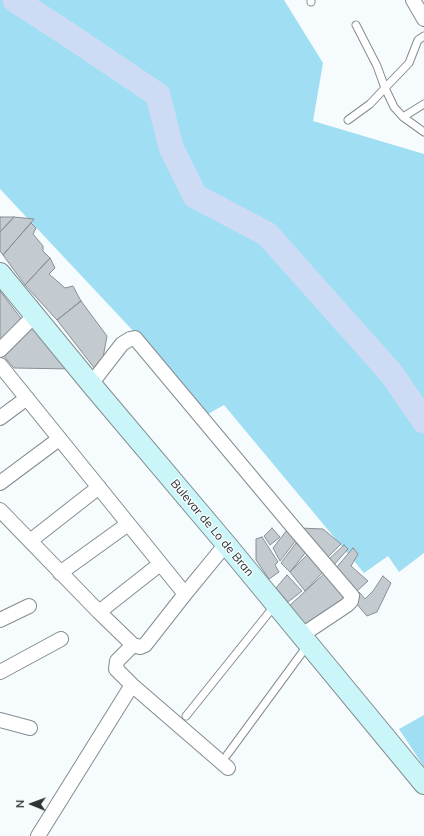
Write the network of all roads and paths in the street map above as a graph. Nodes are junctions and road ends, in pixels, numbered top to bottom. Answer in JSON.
{"nodes":[{"id":1,"x":413,"y":0,"type":"edge"},
{"id":2,"x":424,"y":19,"type":"edge"},
{"id":3,"x":356,"y":26,"type":"dead end"},
{"id":4,"x":424,"y":36,"type":"edge"},
{"id":5,"x":385,"y":88,"type":"junction"},
{"id":6,"x":424,"y":104,"type":"edge"},
{"id":7,"x":403,"y":117,"type":"junction"},
{"id":8,"x":348,"y":120,"type":"dead end"},
{"id":9,"x":424,"y":132,"type":"edge"},
{"id":10,"x":0,"y":272,"type":"edge"},
{"id":11,"x":35,"y":315,"type":"junction"},
{"id":12,"x":0,"y":350,"type":"edge"},
{"id":13,"x":0,"y":365,"type":"edge"},
{"id":14,"x":91,"y":384,"type":"junction"},
{"id":15,"x":27,"y":398,"type":"junction"},
{"id":16,"x":0,"y":418,"type":"edge"},
{"id":17,"x":59,"y":439,"type":"junction"},
{"id":18,"x":0,"y":483,"type":"edge"},
{"id":19,"x":99,"y":487,"type":"junction"},
{"id":20,"x":0,"y":510,"type":"edge"},
{"id":21,"x":128,"y":524,"type":"junction"},
{"id":22,"x":30,"y":541,"type":"junction"},
{"id":23,"x":226,"y":544,"type":"junction"},
{"id":24,"x":160,"y":564,"type":"junction"},
{"id":25,"x":60,"y":572,"type":"junction"},
{"id":26,"x":185,"y":594,"type":"junction"},
{"id":27,"x":276,"y":604,"type":"junction"},
{"id":28,"x":29,"y":606,"type":"dead end"},
{"id":29,"x":99,"y":612,"type":"junction"},
{"id":30,"x":0,"y":620,"type":"edge"},
{"id":31,"x":61,"y":640,"type":"dead end"},
{"id":32,"x":306,"y":640,"type":"junction"},
{"id":33,"x":133,"y":645,"type":"junction"},
{"id":34,"x":0,"y":672,"type":"edge"},
{"id":35,"x":132,"y":685,"type":"junction"},
{"id":36,"x":186,"y":716,"type":"dead end"},
{"id":37,"x":0,"y":720,"type":"edge"},
{"id":38,"x":30,"y":728,"type":"dead end"},
{"id":39,"x":228,"y":761,"type":"joint"},
{"id":40,"x":424,"y":784,"type":"edge"},
{"id":41,"x":38,"y":836,"type":"edge"}],
"edges":[{"from":1,"to":2,"type":"street"},
{"from":3,"to":5,"type":"lane"},
{"from":4,"to":5,"type":"lane"},
{"from":5,"to":7,"type":"lane"},
{"from":5,"to":8,"type":"lane"},
{"from":6,"to":7,"type":"lane"},
{"from":7,"to":9,"type":"lane"},
{"from":10,"to":11,"type":"street","name":"Bulevar de Lo de Bran"},
{"from":11,"to":12,"type":"street"},
{"from":11,"to":14,"type":"street","name":"Bulevar de Lo de Bran"},
{"from":13,"to":15,"type":"street"},
{"from":14,"to":23,"type":"street","name":"Bulevar de Lo de Bran"},
{"from":14,"to":32,"type":"street"},
{"from":15,"to":16,"type":"street"},
{"from":15,"to":17,"type":"street"},
{"from":17,"to":18,"type":"street"},
{"from":17,"to":19,"type":"street"},
{"from":19,"to":21,"type":"street"},
{"from":19,"to":22,"type":"street"},
{"from":20,"to":22,"type":"street"},
{"from":21,"to":24,"type":"street"},
{"from":21,"to":25,"type":"street"},
{"from":22,"to":25,"type":"street"},
{"from":23,"to":26,"type":"street"},
{"from":23,"to":27,"type":"street","name":"Bulevar de Lo de Bran"},
{"from":24,"to":26,"type":"street"},
{"from":24,"to":29,"type":"street"},
{"from":25,"to":29,"type":"street"},
{"from":26,"to":33,"type":"street"},
{"from":27,"to":32,"type":"street","name":"Bulevar de Lo de Bran"},
{"from":27,"to":36,"type":"lane"},
{"from":28,"to":30,"type":"street"},
{"from":29,"to":33,"type":"street"},
{"from":31,"to":34,"type":"street"},
{"from":32,"to":39,"type":"lane"},
{"from":32,"to":40,"type":"street","name":"Bulevar de Lo de Bran"},
{"from":33,"to":35,"type":"street"},
{"from":35,"to":39,"type":"street"},
{"from":35,"to":41,"type":"street"},
{"from":37,"to":38,"type":"street"}]}
